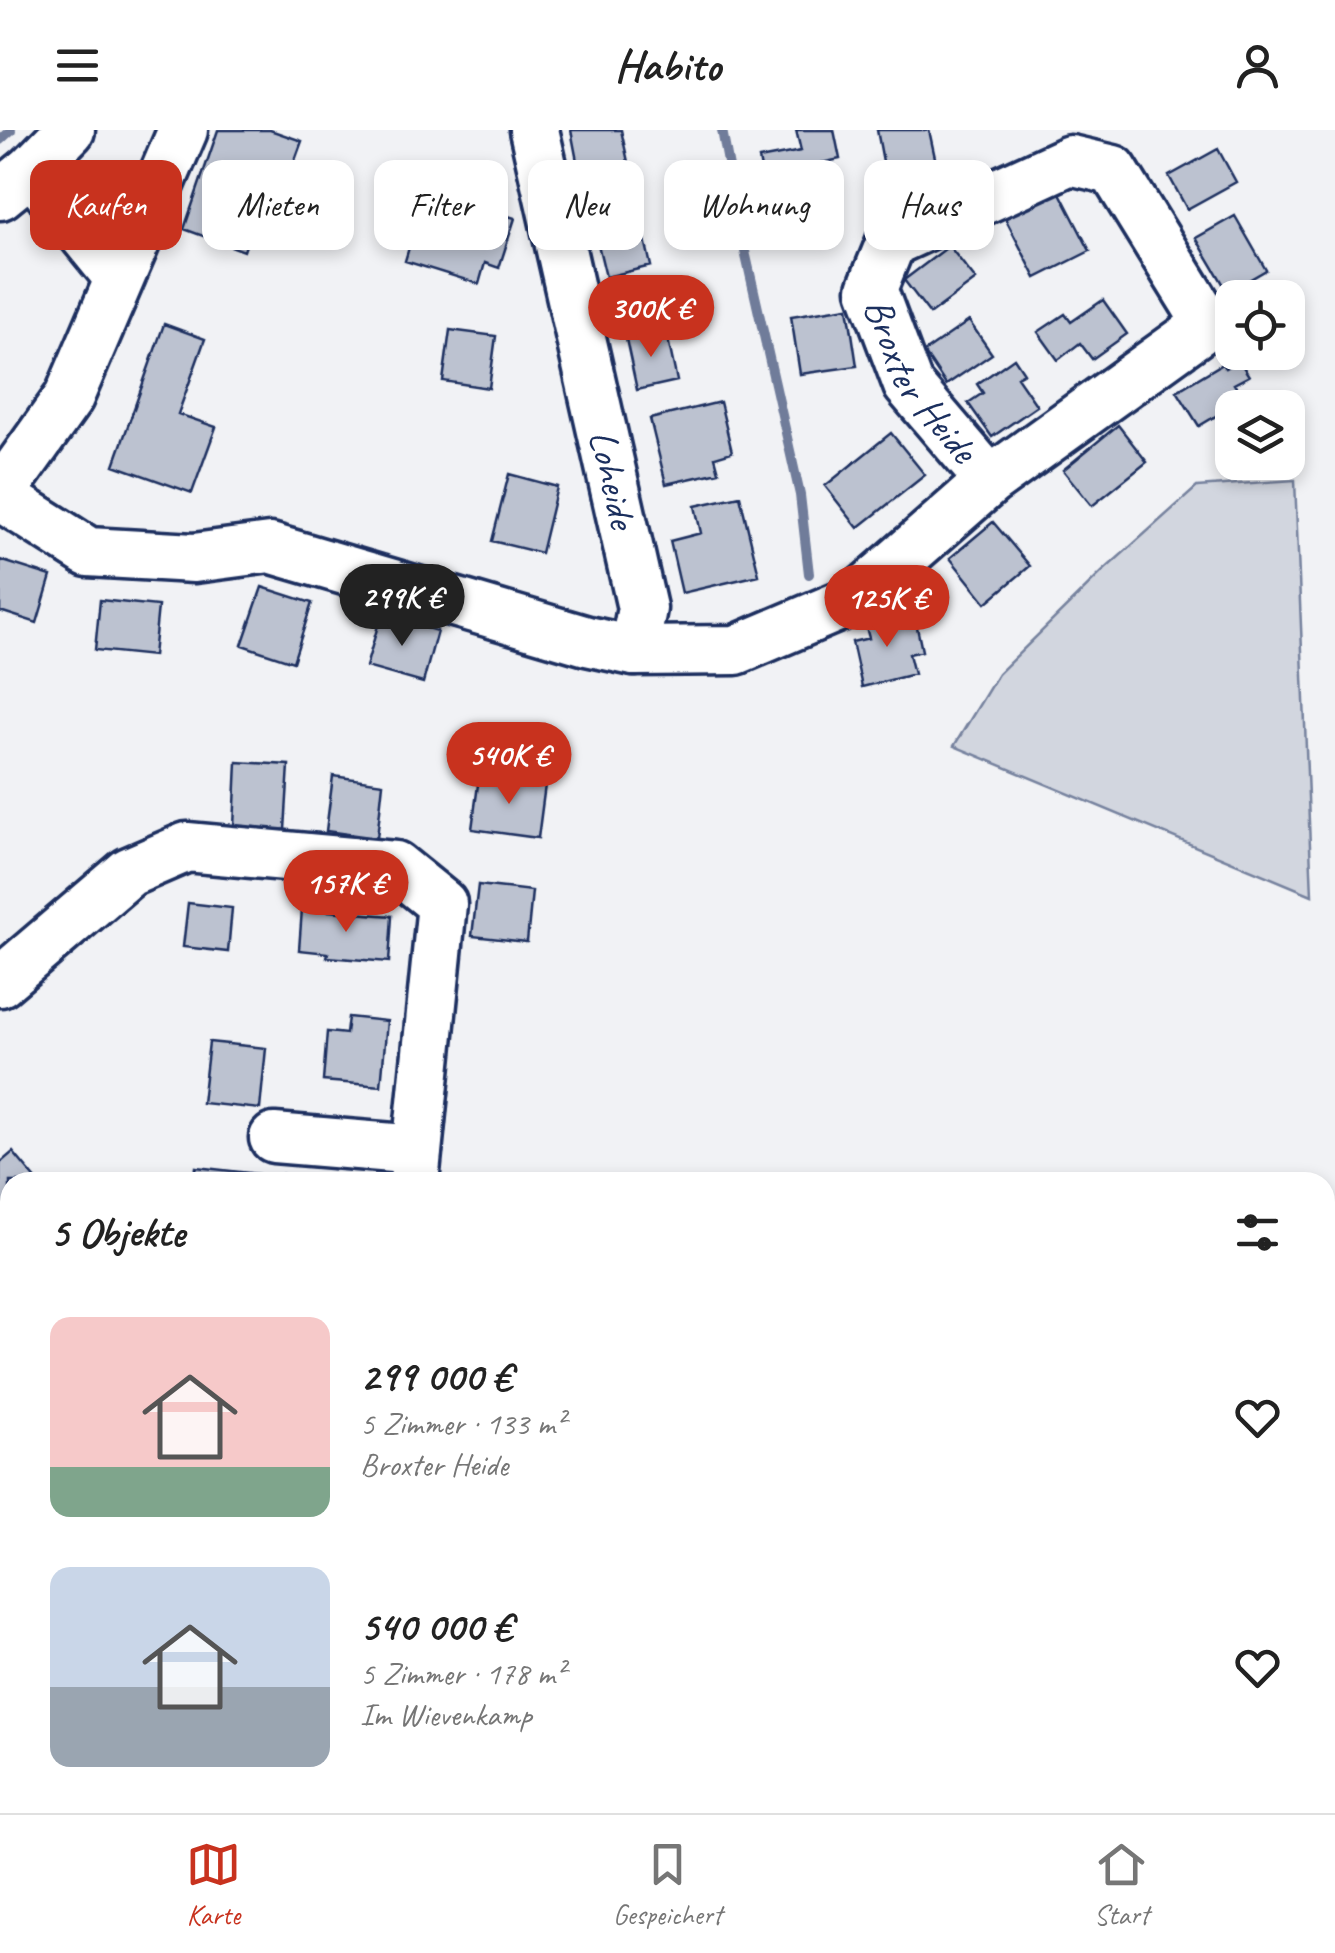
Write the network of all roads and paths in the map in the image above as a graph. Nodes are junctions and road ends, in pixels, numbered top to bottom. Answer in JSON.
{"nodes":[{"id":1,"x":70,"y":130,"type":"edge"},
{"id":2,"x":183,"y":130,"type":"edge"},
{"id":3,"x":534,"y":130,"type":"edge"},
{"id":4,"x":15,"y":183,"type":"edge"},
{"id":5,"x":119,"y":278,"type":"junction"},
{"id":6,"x":990,"y":481,"type":"junction"},
{"id":7,"x":0,"y":495,"type":"edge"},
{"id":8,"x":634,"y":651,"type":"junction"},
{"id":9,"x":0,"y":982,"type":"edge"},
{"id":10,"x":274,"y":1138,"type":"dead end"},
{"id":11,"x":415,"y":1166,"type":"edge"}],
"edges":[{"from":1,"to":4,"type":"street"},
{"from":2,"to":5,"type":"street"},
{"from":3,"to":8,"type":"street","name":"Loheide"},
{"from":4,"to":5,"type":"street"},
{"from":5,"to":7,"type":"street"},
{"from":6,"to":6,"type":"street","name":"Broxter Heide"},
{"from":6,"to":8,"type":"street","name":"Broxter Heide"},
{"from":7,"to":8,"type":"street","name":"Broxter Heide"},
{"from":9,"to":11,"type":"street"},
{"from":10,"to":11,"type":"street"}]}
